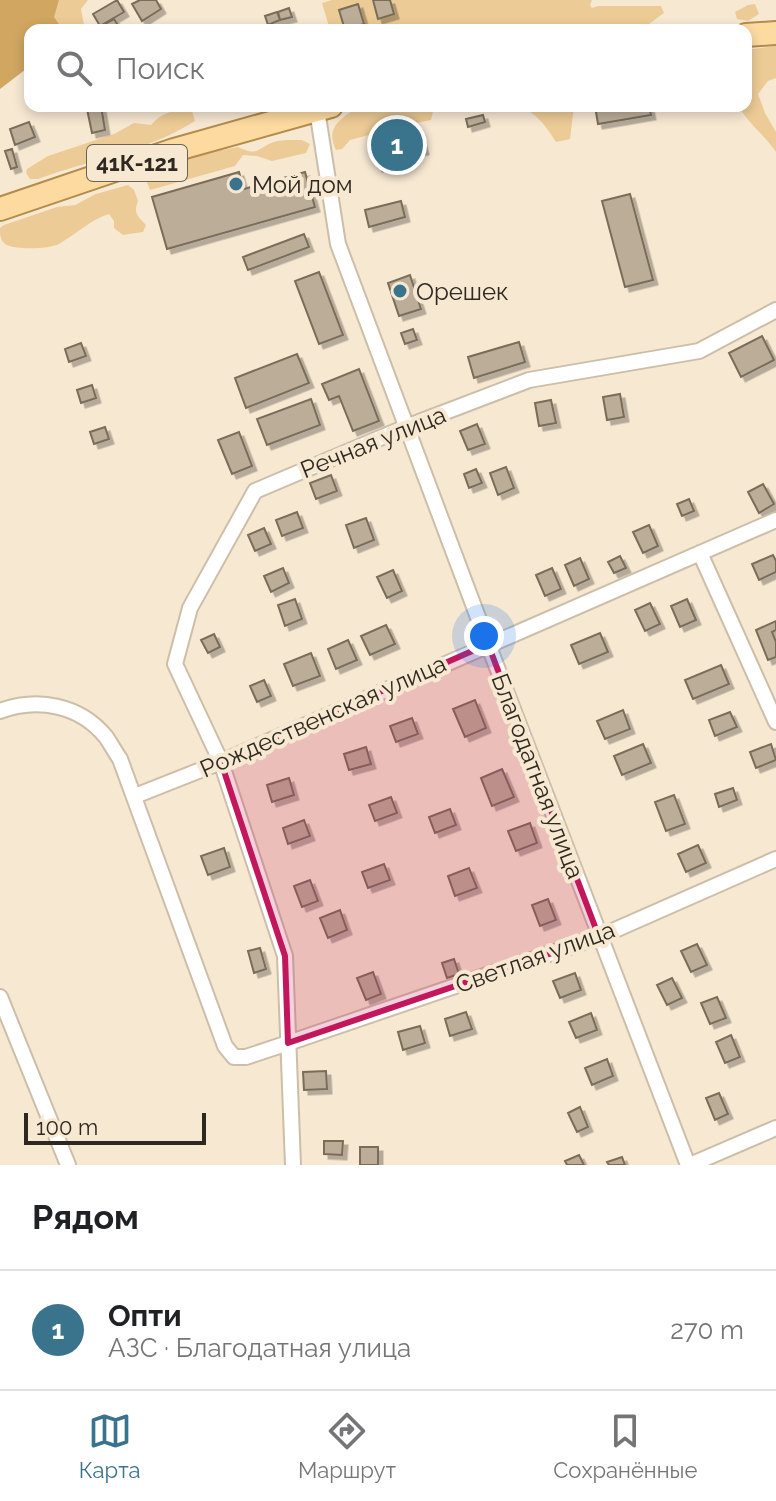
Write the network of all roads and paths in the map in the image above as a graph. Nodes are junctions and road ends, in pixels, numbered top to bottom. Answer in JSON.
{"nodes":[{"id":1,"x":776,"y":33,"type":"edge"},
{"id":2,"x":752,"y":35,"type":"edge"},
{"id":3,"x":309,"y":112,"type":"edge"},
{"id":4,"x":324,"y":112,"type":"edge"},
{"id":5,"x":0,"y":209,"type":"edge"},
{"id":6,"x":776,"y":310,"type":"edge"},
{"id":7,"x":406,"y":427,"type":"junction"},
{"id":8,"x":776,"y":520,"type":"edge"},
{"id":9,"x":700,"y":553,"type":"junction"},
{"id":10,"x":488,"y":644,"type":"junction"},
{"id":11,"x":0,"y":711,"type":"edge"},
{"id":12,"x":776,"y":722,"type":"edge"},
{"id":13,"x":221,"y":762,"type":"junction"},
{"id":14,"x":135,"y":796,"type":"junction"},
{"id":15,"x":776,"y":859,"type":"edge"},
{"id":16,"x":599,"y":937,"type":"junction"},
{"id":17,"x":0,"y":997,"type":"edge"},
{"id":18,"x":288,"y":1043,"type":"junction"},
{"id":19,"x":776,"y":1128,"type":"edge"},
{"id":20,"x":68,"y":1165,"type":"edge"},
{"id":21,"x":293,"y":1165,"type":"edge"},
{"id":22,"x":689,"y":1165,"type":"edge"}],
"edges":[{"from":1,"to":2,"type":"main road"},
{"from":3,"to":5,"type":"main road","number":"41К-121"},
{"from":4,"to":7,"type":"street","name":"Благодатная улица"},
{"from":6,"to":7,"type":"street","name":"Речная улица"},
{"from":7,"to":10,"type":"street","name":"Благодатная улица"},
{"from":7,"to":13,"type":"street","name":"Речная улица"},
{"from":8,"to":9,"type":"street","name":"Рождественская улица"},
{"from":9,"to":10,"type":"street","name":"Рождественская улица"},
{"from":9,"to":12,"type":"street"},
{"from":10,"to":13,"type":"street","name":"Рождественская улица"},
{"from":10,"to":16,"type":"street","name":"Благодатная улица"},
{"from":11,"to":14,"type":"street","name":"Светлая улица"},
{"from":13,"to":14,"type":"street","name":"Рождественская улица"},
{"from":13,"to":18,"type":"street","name":"Речная улица"},
{"from":14,"to":18,"type":"street","name":"Светлая улица"},
{"from":15,"to":16,"type":"street","name":"Светлая улица"},
{"from":16,"to":18,"type":"street","name":"Светлая улица"},
{"from":16,"to":22,"type":"street","name":"Благодатная улица"},
{"from":17,"to":20,"type":"street"},
{"from":18,"to":21,"type":"street","name":"Речная улица"},
{"from":19,"to":22,"type":"street"}]}
